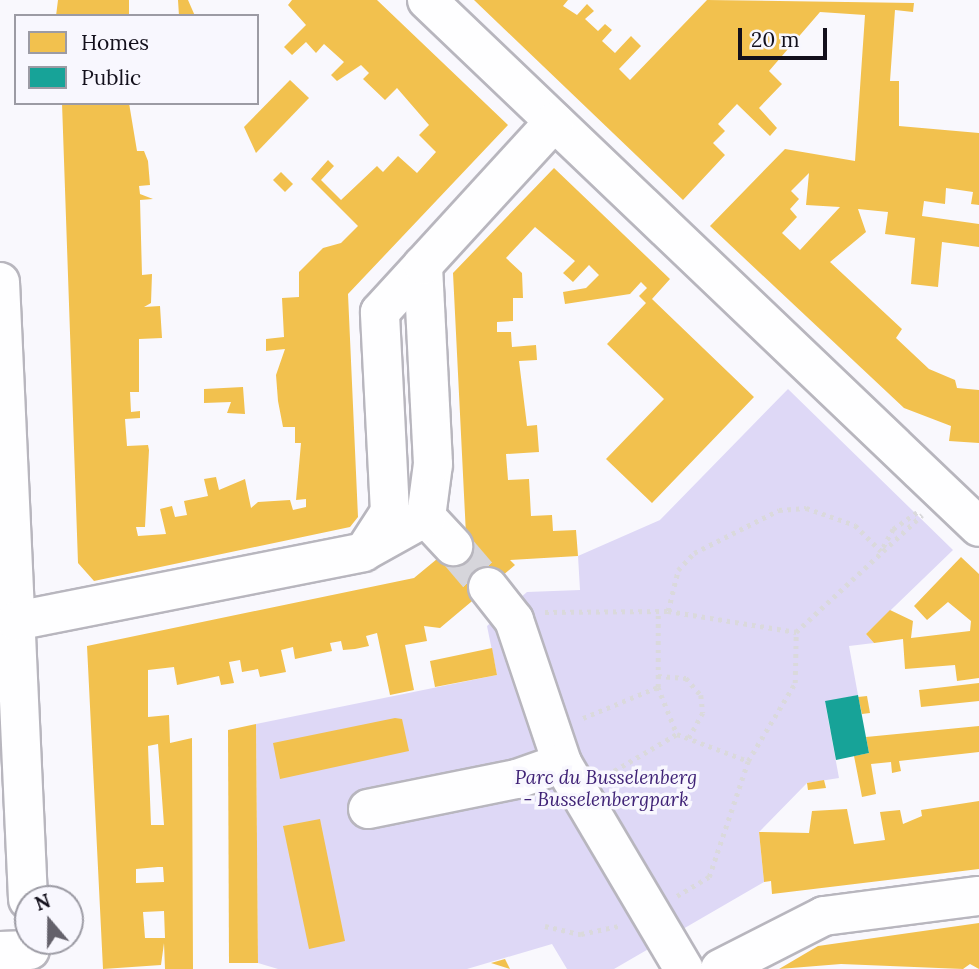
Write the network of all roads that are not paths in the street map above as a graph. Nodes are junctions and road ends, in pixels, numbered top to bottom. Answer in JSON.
{"nodes":[{"id":1,"x":427,"y":0,"type":"edge"},
{"id":2,"x":554,"y":122,"type":"junction"},
{"id":3,"x":423,"y":265,"type":"junction"},
{"id":4,"x":0,"y":282,"type":"edge"},
{"id":5,"x":426,"y":517,"type":"junction"},
{"id":6,"x":979,"y":527,"type":"edge"},
{"id":7,"x":453,"y":546,"type":"tunnel mouth"},
{"id":8,"x":363,"y":552,"type":"junction"},
{"id":9,"x":488,"y":587,"type":"tunnel mouth"},
{"id":10,"x":16,"y":621,"type":"junction"},
{"id":11,"x":565,"y":762,"type":"junction"},
{"id":12,"x":368,"y":809,"type":"dead end"},
{"id":13,"x":27,"y":885,"type":"edge"},
{"id":14,"x":979,"y":896,"type":"edge"},
{"id":15,"x":684,"y":969,"type":"edge"},
{"id":16,"x":720,"y":969,"type":"edge"}],
"edges":[{"from":1,"to":2,"type":"street"},
{"from":2,"to":3,"type":"street"},
{"from":2,"to":6,"type":"street"},
{"from":3,"to":5,"type":"street"},
{"from":3,"to":8,"type":"street"},
{"from":4,"to":10,"type":"street"},
{"from":5,"to":7,"type":"street"},
{"from":5,"to":8,"type":"street"},
{"from":8,"to":10,"type":"street"},
{"from":9,"to":11,"type":"street"},
{"from":10,"to":13,"type":"street"},
{"from":11,"to":12,"type":"street"},
{"from":11,"to":15,"type":"street"},
{"from":14,"to":16,"type":"street"}]}
